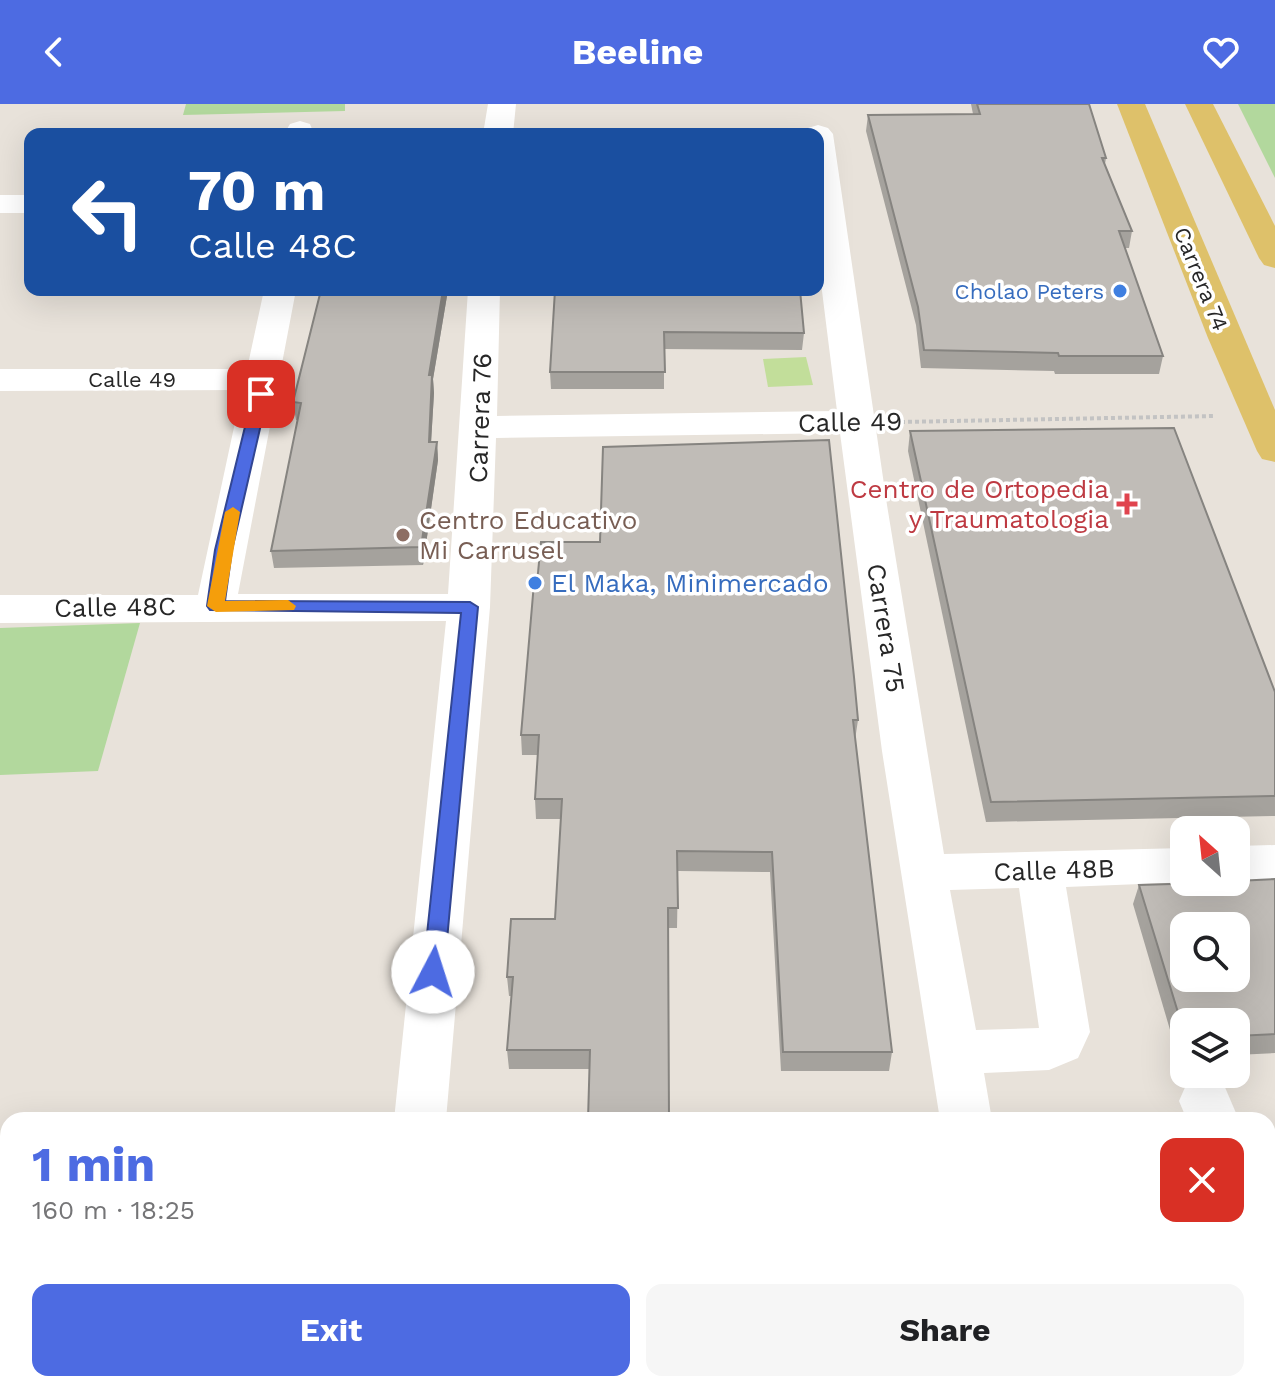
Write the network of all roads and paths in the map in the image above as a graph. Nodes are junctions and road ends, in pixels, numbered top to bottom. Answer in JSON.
{"nodes":[{"id":1,"x":502,"y":104,"type":"edge"},
{"id":2,"x":814,"y":104,"type":"edge"},
{"id":3,"x":1131,"y":104,"type":"edge"},
{"id":4,"x":1199,"y":104,"type":"edge"},
{"id":5,"x":499,"y":128,"type":"edge"},
{"id":6,"x":817,"y":128,"type":"edge"},
{"id":7,"x":824,"y":179,"type":"edge"},
{"id":8,"x":0,"y":204,"type":"edge"},
{"id":9,"x":24,"y":204,"type":"edge"},
{"id":10,"x":1275,"y":258,"type":"edge"},
{"id":11,"x":279,"y":296,"type":"edge"},
{"id":12,"x":484,"y":296,"type":"edge"},
{"id":13,"x":264,"y":379,"type":"junction"},
{"id":14,"x":0,"y":380,"type":"edge"},
{"id":15,"x":1248,"y":405,"type":"edge"},
{"id":16,"x":856,"y":422,"type":"junction"},
{"id":17,"x":481,"y":427,"type":"junction"},
{"id":18,"x":1275,"y":451,"type":"edge"},
{"id":19,"x":216,"y":606,"type":"junction"},
{"id":20,"x":470,"y":607,"type":"junction"},
{"id":21,"x":0,"y":609,"type":"edge"},
{"id":22,"x":1275,"y":863,"type":"edge"},
{"id":23,"x":1250,"y":864,"type":"edge"},
{"id":24,"x":1170,"y":867,"type":"edge"},
{"id":25,"x":1040,"y":872,"type":"junction"},
{"id":26,"x":924,"y":873,"type":"junction"},
{"id":27,"x":954,"y":1052,"type":"junction"},
{"id":28,"x":421,"y":1112,"type":"edge"},
{"id":29,"x":965,"y":1112,"type":"edge"}],
"edges":[{"from":1,"to":5,"type":"street"},
{"from":2,"to":6,"type":"street","name":"Carrera 75"},
{"from":3,"to":15,"type":"main road","name":"Carrera 74"},
{"from":4,"to":10,"type":"main road"},
{"from":7,"to":16,"type":"street","name":"Carrera 75"},
{"from":8,"to":9,"type":"street"},
{"from":11,"to":13,"type":"street"},
{"from":12,"to":17,"type":"street","name":"Carrera 76"},
{"from":13,"to":14,"type":"street","name":"Calle 49"},
{"from":13,"to":19,"type":"street"},
{"from":15,"to":16,"type":"path","name":"Calle 49"},
{"from":15,"to":18,"type":"main road","name":"Carrera 74"},
{"from":16,"to":17,"type":"street","name":"Calle 49"},
{"from":16,"to":26,"type":"street","name":"Carrera 75"},
{"from":17,"to":20,"type":"street","name":"Carrera 76"},
{"from":19,"to":20,"type":"street","name":"Calle 48C"},
{"from":19,"to":21,"type":"street","name":"Calle 48C"},
{"from":20,"to":28,"type":"street","name":"Carrera 76"},
{"from":22,"to":23,"type":"street"},
{"from":24,"to":25,"type":"street","name":"Calle 48B"},
{"from":25,"to":26,"type":"street","name":"Calle 48B"},
{"from":25,"to":27,"type":"street"},
{"from":26,"to":27,"type":"street","name":"Carrera 75"},
{"from":27,"to":29,"type":"street","name":"Carrera 75"}]}
